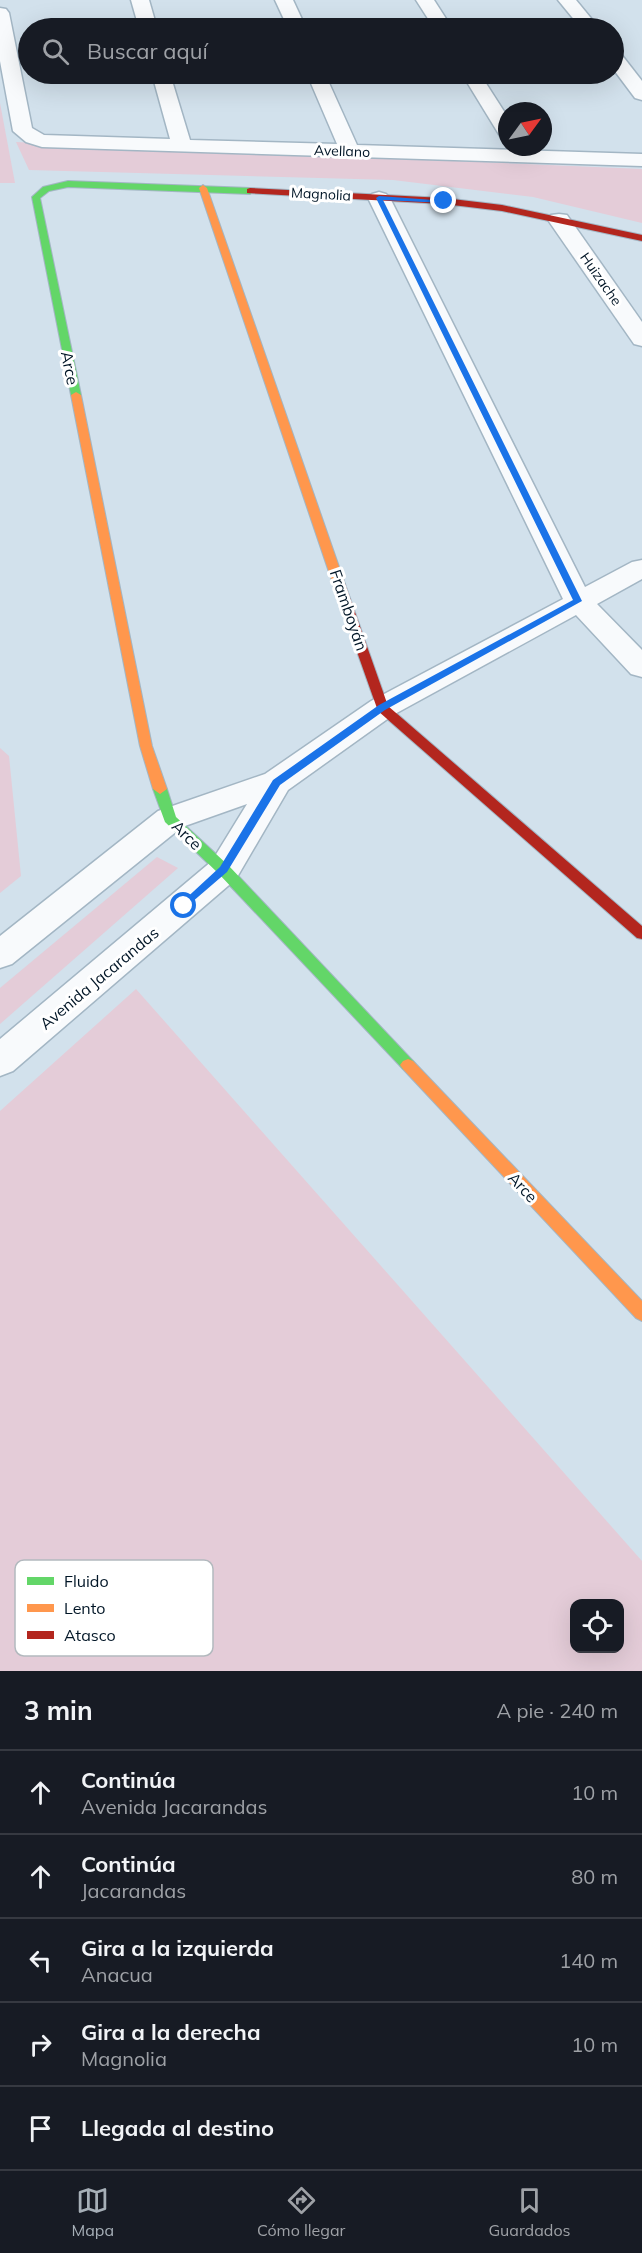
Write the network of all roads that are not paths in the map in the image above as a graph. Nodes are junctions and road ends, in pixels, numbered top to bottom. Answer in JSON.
{"nodes":[{"id":1,"x":140,"y":0,"type":"edge"},
{"id":2,"x":284,"y":0,"type":"edge"},
{"id":3,"x":425,"y":0,"type":"edge"},
{"id":4,"x":567,"y":0,"type":"edge"},
{"id":5,"x":0,"y":13,"type":"edge"},
{"id":6,"x":145,"y":18,"type":"edge"},
{"id":7,"x":292,"y":18,"type":"edge"},
{"id":8,"x":437,"y":18,"type":"edge"},
{"id":9,"x":582,"y":18,"type":"edge"},
{"id":10,"x":624,"y":71,"type":"edge"},
{"id":11,"x":164,"y":84,"type":"edge"},
{"id":12,"x":320,"y":84,"type":"edge"},
{"id":13,"x":477,"y":84,"type":"edge"},
{"id":14,"x":642,"y":94,"type":"edge"},
{"id":15,"x":498,"y":118,"type":"edge"},
{"id":16,"x":182,"y":146,"type":"junction"},
{"id":17,"x":350,"y":151,"type":"junction"},
{"id":18,"x":498,"y":152,"type":"edge"},
{"id":19,"x":552,"y":154,"type":"edge"},
{"id":20,"x":642,"y":160,"type":"edge"},
{"id":21,"x":68,"y":183,"type":"joint"},
{"id":22,"x":203,"y":188,"type":"junction"},
{"id":23,"x":379,"y":198,"type":"junction"},
{"id":24,"x":560,"y":220,"type":"junction"},
{"id":25,"x":642,"y":238,"type":"edge"},
{"id":26,"x":642,"y":339,"type":"edge"},
{"id":27,"x":642,"y":568,"type":"edge"},
{"id":28,"x":578,"y":601,"type":"junction"},
{"id":29,"x":642,"y":666,"type":"edge"},
{"id":30,"x":382,"y":708,"type":"junction"},
{"id":31,"x":276,"y":783,"type":"junction"},
{"id":32,"x":170,"y":819,"type":"junction"},
{"id":33,"x":224,"y":870,"type":"junction"},
{"id":34,"x":642,"y":934,"type":"edge"},
{"id":35,"x":0,"y":955,"type":"edge"},
{"id":36,"x":0,"y":1061,"type":"edge"},
{"id":37,"x":642,"y":1313,"type":"edge"}],
"edges":[{"from":1,"to":6,"type":"street"},
{"from":2,"to":7,"type":"street"},
{"from":3,"to":8,"type":"street"},
{"from":4,"to":9,"type":"street"},
{"from":5,"to":16,"type":"street","name":"Avellano"},
{"from":10,"to":14,"type":"street"},
{"from":11,"to":16,"type":"street"},
{"from":12,"to":17,"type":"street"},
{"from":13,"to":15,"type":"street"},
{"from":16,"to":17,"type":"street","name":"Avellano"},
{"from":17,"to":18,"type":"street","name":"Avellano"},
{"from":19,"to":20,"type":"street","name":"Avellano"},
{"from":21,"to":22,"type":"street","name":"Magnolia"},
{"from":21,"to":32,"type":"street","name":"Arce"},
{"from":22,"to":23,"type":"street","name":"Magnolia"},
{"from":22,"to":30,"type":"street","name":"Framboyán"},
{"from":23,"to":24,"type":"street","name":"Magnolia"},
{"from":23,"to":28,"type":"street"},
{"from":24,"to":25,"type":"street","name":"Magnolia"},
{"from":24,"to":26,"type":"street","name":"Huizache"},
{"from":27,"to":28,"type":"street"},
{"from":28,"to":29,"type":"street"},
{"from":28,"to":30,"type":"street"},
{"from":30,"to":31,"type":"street"},
{"from":30,"to":34,"type":"street"},
{"from":31,"to":32,"type":"street"},
{"from":31,"to":33,"type":"street","name":"Avenida Jacarandas"},
{"from":32,"to":33,"type":"street","name":"Arce"},
{"from":32,"to":35,"type":"street"},
{"from":33,"to":36,"type":"street","name":"Avenida Jacarandas"},
{"from":33,"to":37,"type":"street","name":"Arce"}]}
